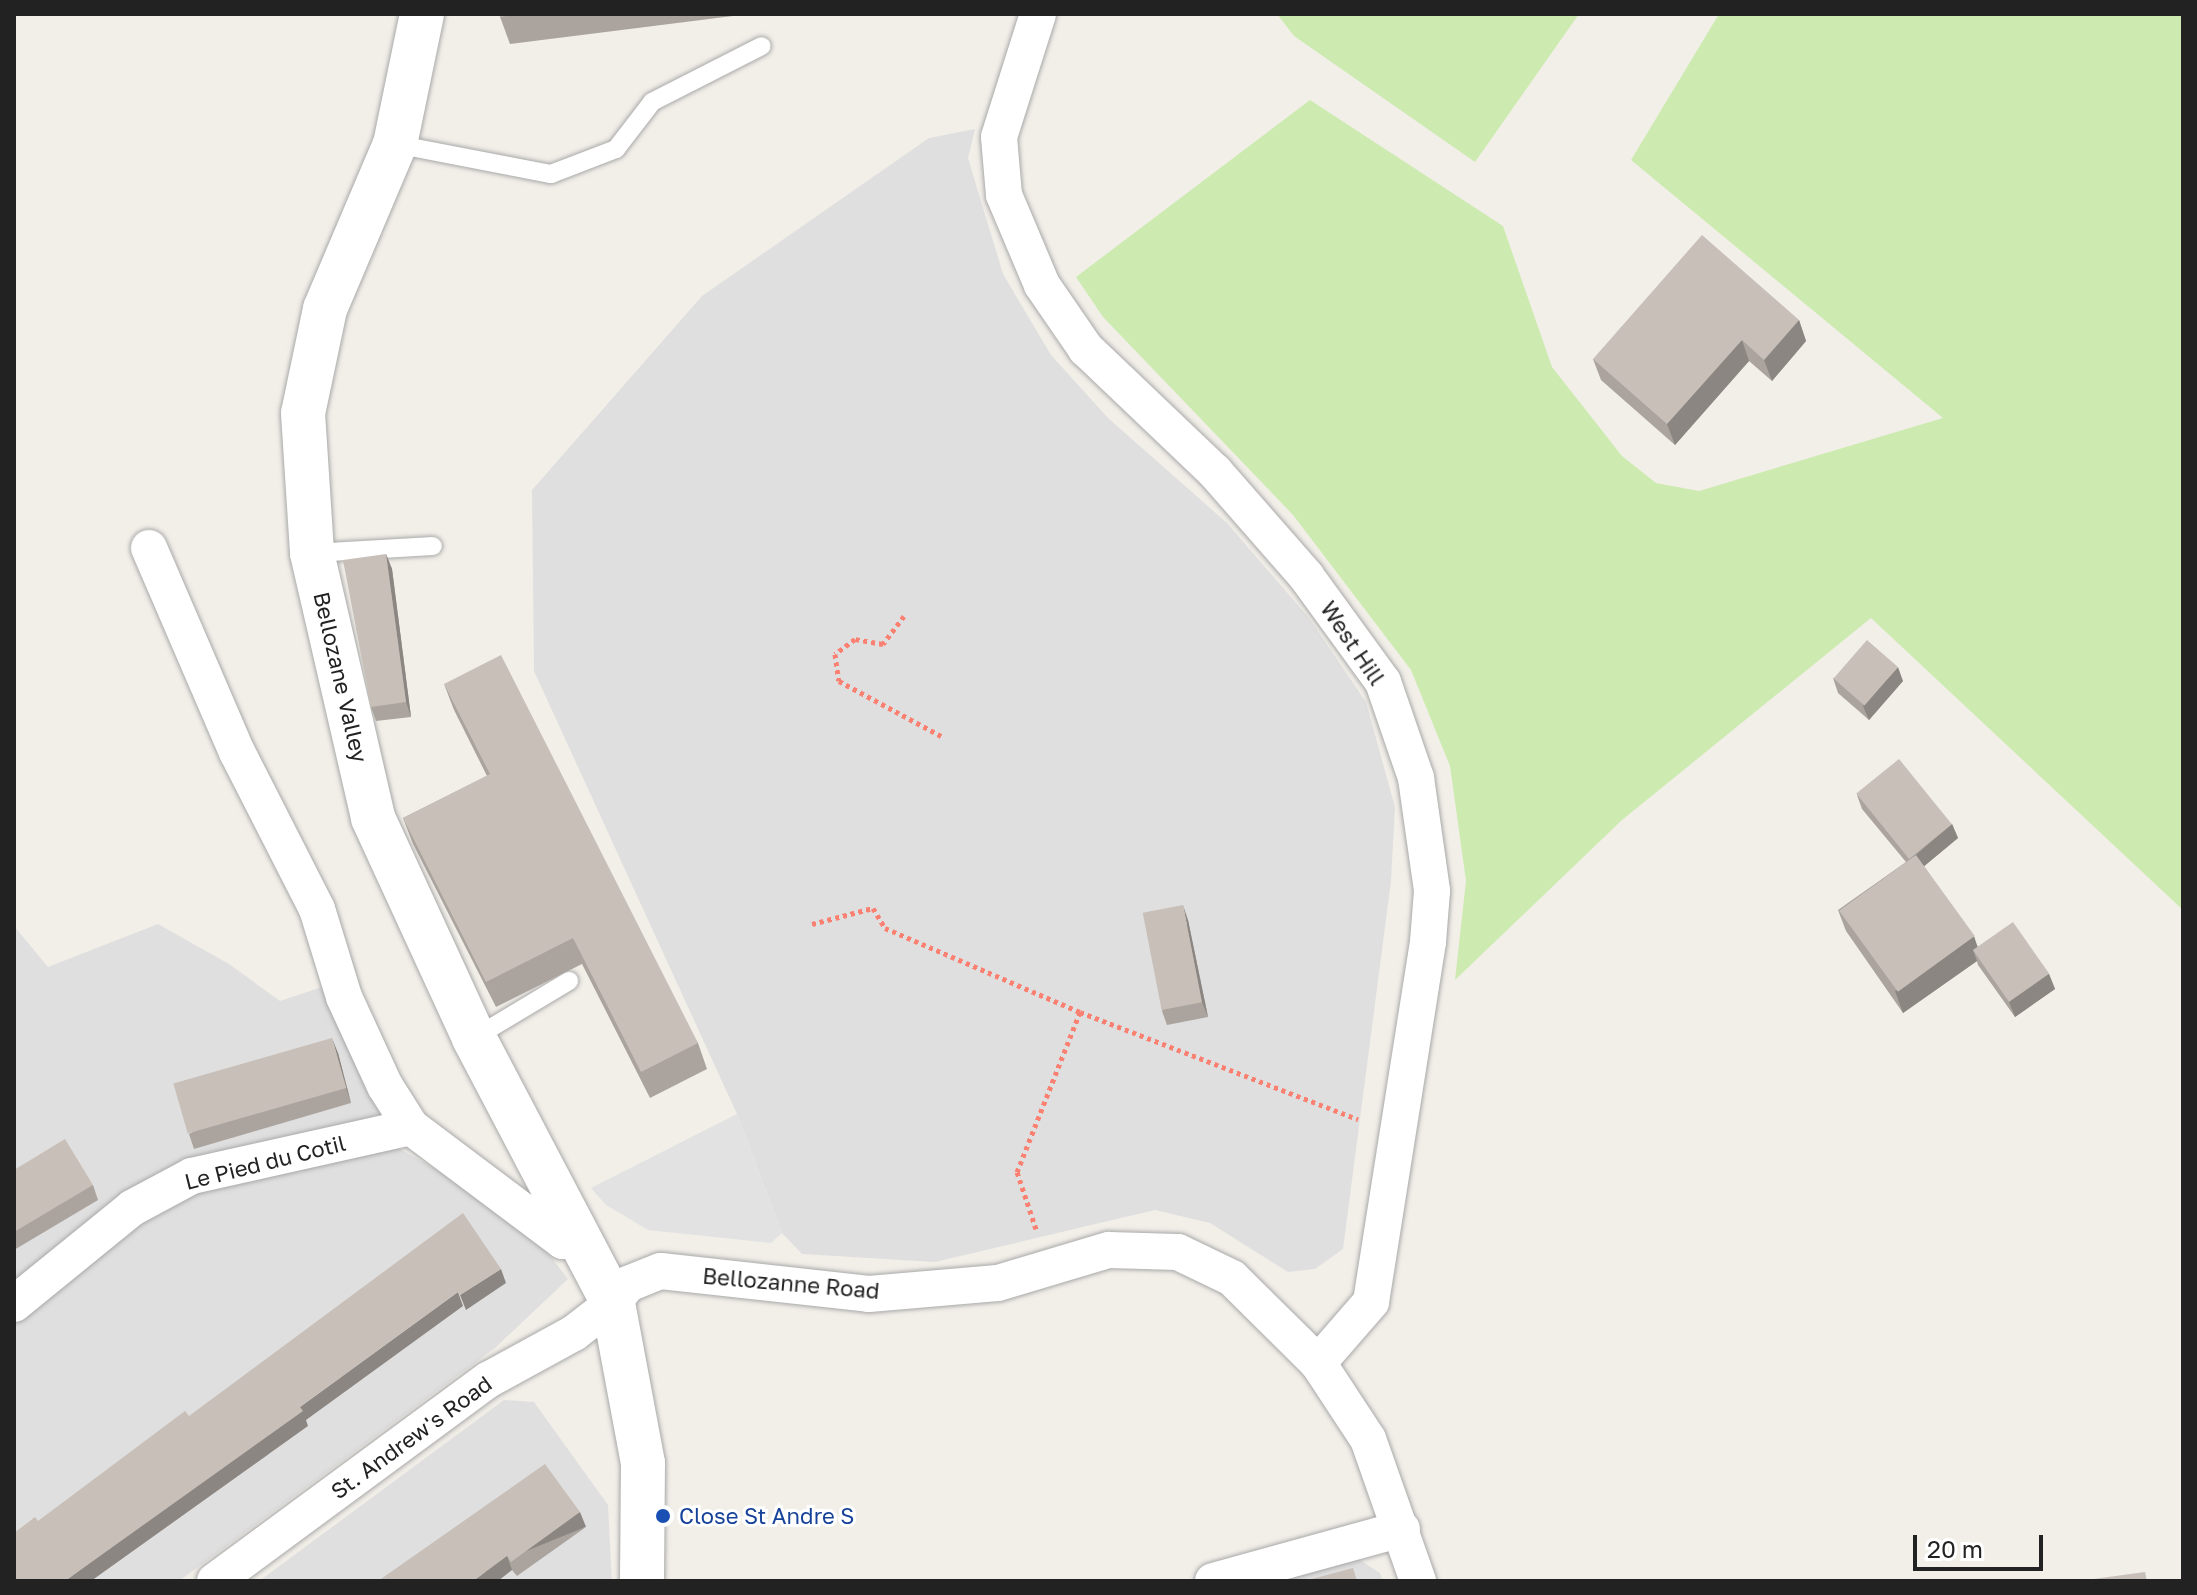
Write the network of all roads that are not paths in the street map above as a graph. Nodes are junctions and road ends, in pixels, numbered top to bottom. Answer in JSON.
{"nodes":[{"id":1,"x":422,"y":14,"type":"edge"},
{"id":2,"x":1038,"y":14,"type":"edge"},
{"id":3,"x":762,"y":46,"type":"dead end"},
{"id":4,"x":395,"y":144,"type":"junction"},
{"id":5,"x":433,"y":546,"type":"dead end"},
{"id":6,"x":149,"y":548,"type":"dead end"},
{"id":7,"x":312,"y":553,"type":"junction"},
{"id":8,"x":569,"y":981,"type":"dead end"},
{"id":9,"x":474,"y":1038,"type":"junction"},
{"id":10,"x":411,"y":1127,"type":"junction"},
{"id":11,"x":583,"y":1241,"type":"junction"},
{"id":12,"x":613,"y":1303,"type":"junction"},
{"id":13,"x":14,"y":1304,"type":"edge"},
{"id":14,"x":1318,"y":1363,"type":"junction"},
{"id":15,"x":1402,"y":1529,"type":"junction"},
{"id":16,"x":215,"y":1581,"type":"edge"},
{"id":17,"x":642,"y":1581,"type":"edge"},
{"id":18,"x":1213,"y":1581,"type":"edge"},
{"id":19,"x":1418,"y":1581,"type":"edge"}],
"edges":[{"from":1,"to":4,"type":"street","name":"Bellozane Valley"},
{"from":2,"to":14,"type":"street","name":"West Hill"},
{"from":3,"to":4,"type":"lane"},
{"from":4,"to":7,"type":"street","name":"Bellozane Valley"},
{"from":5,"to":7,"type":"lane"},
{"from":6,"to":10,"type":"street"},
{"from":7,"to":9,"type":"street","name":"Bellozane Valley"},
{"from":8,"to":9,"type":"lane"},
{"from":9,"to":11,"type":"street","name":"Bellozane Valley"},
{"from":10,"to":11,"type":"street"},
{"from":10,"to":13,"type":"street","name":"Le Pied du Cotil"},
{"from":11,"to":12,"type":"street","name":"Bellozane Valley"},
{"from":12,"to":14,"type":"street","name":"Bellozanne Road"},
{"from":12,"to":16,"type":"street","name":"St. Andrew's Road"},
{"from":12,"to":17,"type":"street","name":"Bellozane Valley"},
{"from":14,"to":15,"type":"street","name":"Bellozanne Road"},
{"from":15,"to":18,"type":"street"},
{"from":15,"to":19,"type":"street","name":"Bellozanne Road"}]}
